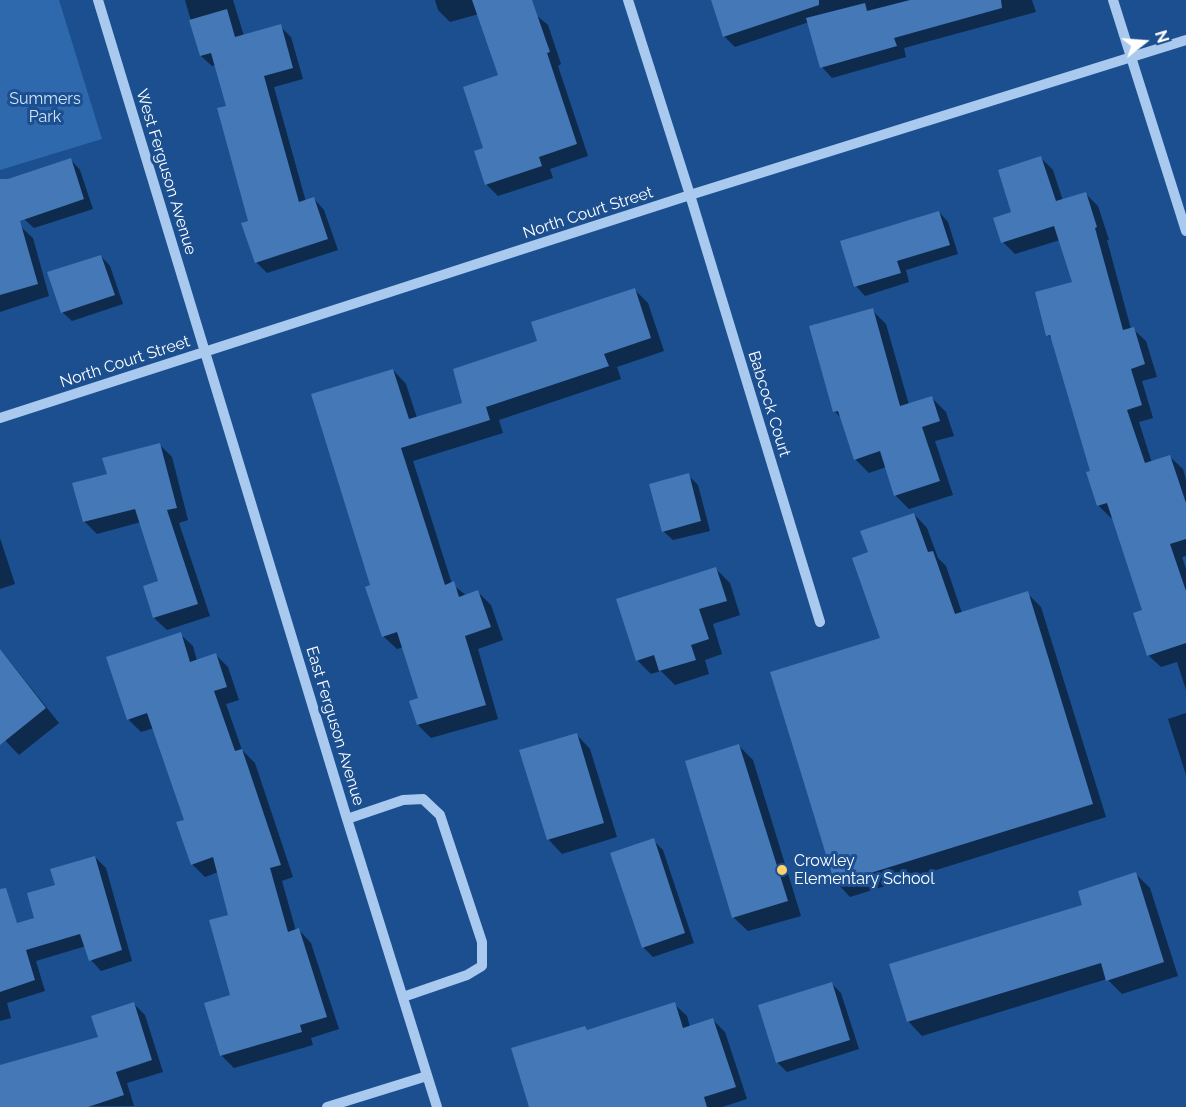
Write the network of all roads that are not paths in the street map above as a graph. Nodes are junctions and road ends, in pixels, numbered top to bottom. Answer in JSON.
{"nodes":[{"id":1,"x":98,"y":0,"type":"edge"},
{"id":2,"x":628,"y":0,"type":"edge"},
{"id":3,"x":1113,"y":0,"type":"edge"},
{"id":4,"x":1186,"y":40,"type":"edge"},
{"id":5,"x":1132,"y":57,"type":"junction"},
{"id":6,"x":690,"y":195,"type":"junction"},
{"id":7,"x":1186,"y":231,"type":"edge"},
{"id":8,"x":206,"y":352,"type":"junction"},
{"id":9,"x":0,"y":418,"type":"edge"},
{"id":10,"x":819,"y":622,"type":"dead end"},
{"id":11,"x":347,"y":819,"type":"junction"},
{"id":12,"x":403,"y":997,"type":"junction"},
{"id":13,"x":427,"y":1076,"type":"junction"},
{"id":14,"x":327,"y":1107,"type":"edge"},
{"id":15,"x":437,"y":1107,"type":"edge"}],
"edges":[{"from":1,"to":8,"type":"street","name":"West Ferguson Avenue"},
{"from":2,"to":6,"type":"street","name":"Babcock Court"},
{"from":3,"to":5,"type":"street"},
{"from":4,"to":5,"type":"street","name":"North Court Street"},
{"from":5,"to":6,"type":"street","name":"North Court Street"},
{"from":5,"to":7,"type":"street"},
{"from":6,"to":8,"type":"street","name":"North Court Street"},
{"from":6,"to":10,"type":"street","name":"Babcock Court"},
{"from":8,"to":9,"type":"street","name":"North Court Street"},
{"from":8,"to":11,"type":"street","name":"East Ferguson Avenue"},
{"from":11,"to":12,"type":"street","name":"East Ferguson Avenue"},
{"from":11,"to":12,"type":"street"},
{"from":12,"to":13,"type":"street","name":"East Ferguson Avenue"},
{"from":13,"to":14,"type":"street"},
{"from":13,"to":15,"type":"street","name":"East Ferguson Avenue"}]}
